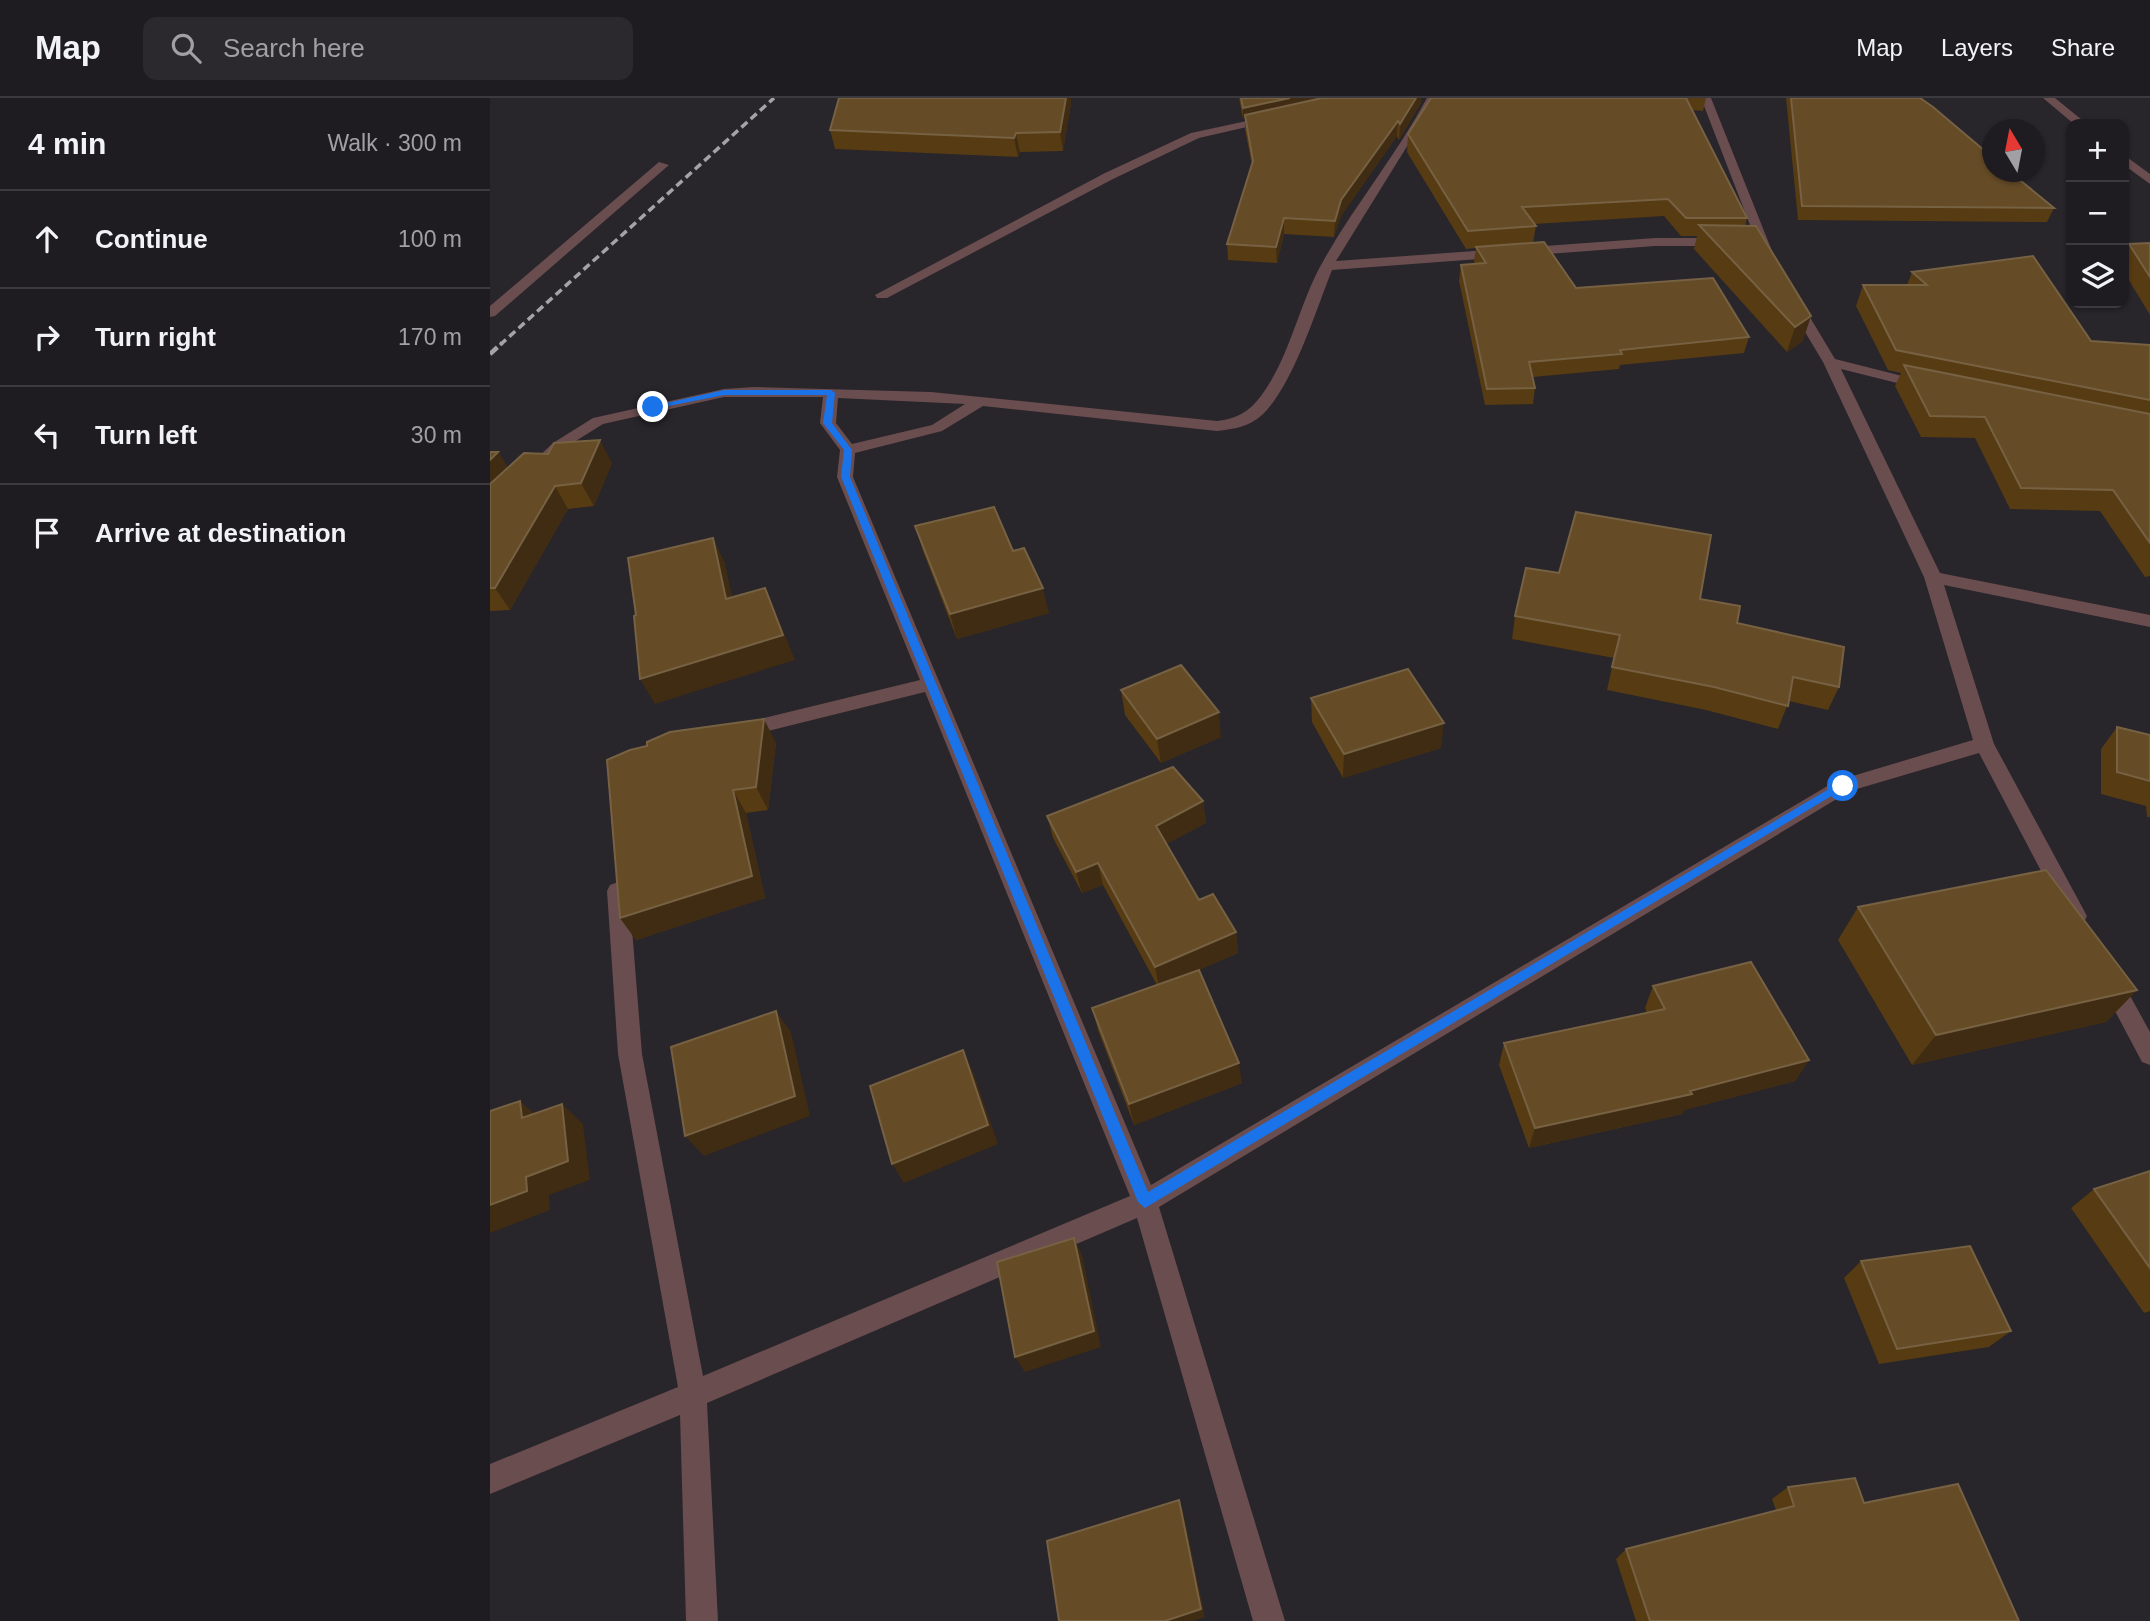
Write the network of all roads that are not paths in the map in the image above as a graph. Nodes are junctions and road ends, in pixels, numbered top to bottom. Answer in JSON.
{"nodes":[{"id":1,"x":1432,"y":98,"type":"edge"},
{"id":2,"x":1706,"y":98,"type":"edge"},
{"id":3,"x":2048,"y":98,"type":"edge"},
{"id":4,"x":1291,"y":114,"type":"edge"},
{"id":5,"x":2075,"y":119,"type":"edge"},
{"id":6,"x":2129,"y":163,"type":"edge"},
{"id":7,"x":663,"y":165,"type":"dead end"},
{"id":8,"x":2150,"y":180,"type":"edge"},
{"id":9,"x":1750,"y":243,"type":"junction"},
{"id":10,"x":1327,"y":266,"type":"junction"},
{"id":11,"x":1773,"y":266,"type":"edge"},
{"id":12,"x":1787,"y":290,"type":"edge"},
{"id":13,"x":882,"y":295,"type":"dead end"},
{"id":14,"x":490,"y":313,"type":"edge"},
{"id":15,"x":1830,"y":362,"type":"junction"},
{"id":16,"x":1937,"y":388,"type":"edge"},
{"id":17,"x":831,"y":393,"type":"junction"},
{"id":18,"x":981,"y":401,"type":"junction"},
{"id":19,"x":848,"y":450,"type":"junction"},
{"id":20,"x":533,"y":469,"type":"edge"},
{"id":21,"x":1933,"y":577,"type":"junction"},
{"id":22,"x":2150,"y":621,"type":"edge"},
{"id":23,"x":932,"y":684,"type":"junction"},
{"id":24,"x":724,"y":734,"type":"edge"},
{"id":25,"x":1984,"y":744,"type":"junction"},
{"id":26,"x":617,"y":874,"type":"edge"},
{"id":27,"x":2086,"y":935,"type":"edge"},
{"id":28,"x":2099,"y":959,"type":"edge"},
{"id":29,"x":2150,"y":1055,"type":"edge"},
{"id":30,"x":1145,"y":1202,"type":"junction"},
{"id":31,"x":693,"y":1395,"type":"junction"},
{"id":32,"x":490,"y":1479,"type":"edge"},
{"id":33,"x":702,"y":1621,"type":"edge"},
{"id":34,"x":1269,"y":1621,"type":"edge"}],
"edges":[{"from":1,"to":10,"type":"street"},
{"from":2,"to":9,"type":"street"},
{"from":3,"to":5,"type":"street"},
{"from":4,"to":13,"type":"street"},
{"from":6,"to":8,"type":"street"},
{"from":7,"to":14,"type":"street"},
{"from":9,"to":10,"type":"street"},
{"from":9,"to":11,"type":"street"},
{"from":10,"to":18,"type":"street"},
{"from":12,"to":15,"type":"street"},
{"from":15,"to":16,"type":"street"},
{"from":15,"to":21,"type":"street"},
{"from":17,"to":18,"type":"street"},
{"from":17,"to":19,"type":"street"},
{"from":17,"to":20,"type":"street"},
{"from":18,"to":19,"type":"street"},
{"from":19,"to":23,"type":"street"},
{"from":21,"to":22,"type":"street"},
{"from":21,"to":25,"type":"street"},
{"from":23,"to":24,"type":"street"},
{"from":23,"to":30,"type":"street"},
{"from":25,"to":27,"type":"street"},
{"from":25,"to":30,"type":"street"},
{"from":26,"to":31,"type":"street"},
{"from":28,"to":29,"type":"street"},
{"from":30,"to":31,"type":"street"},
{"from":30,"to":34,"type":"street"},
{"from":31,"to":32,"type":"street"},
{"from":31,"to":33,"type":"street"}]}
